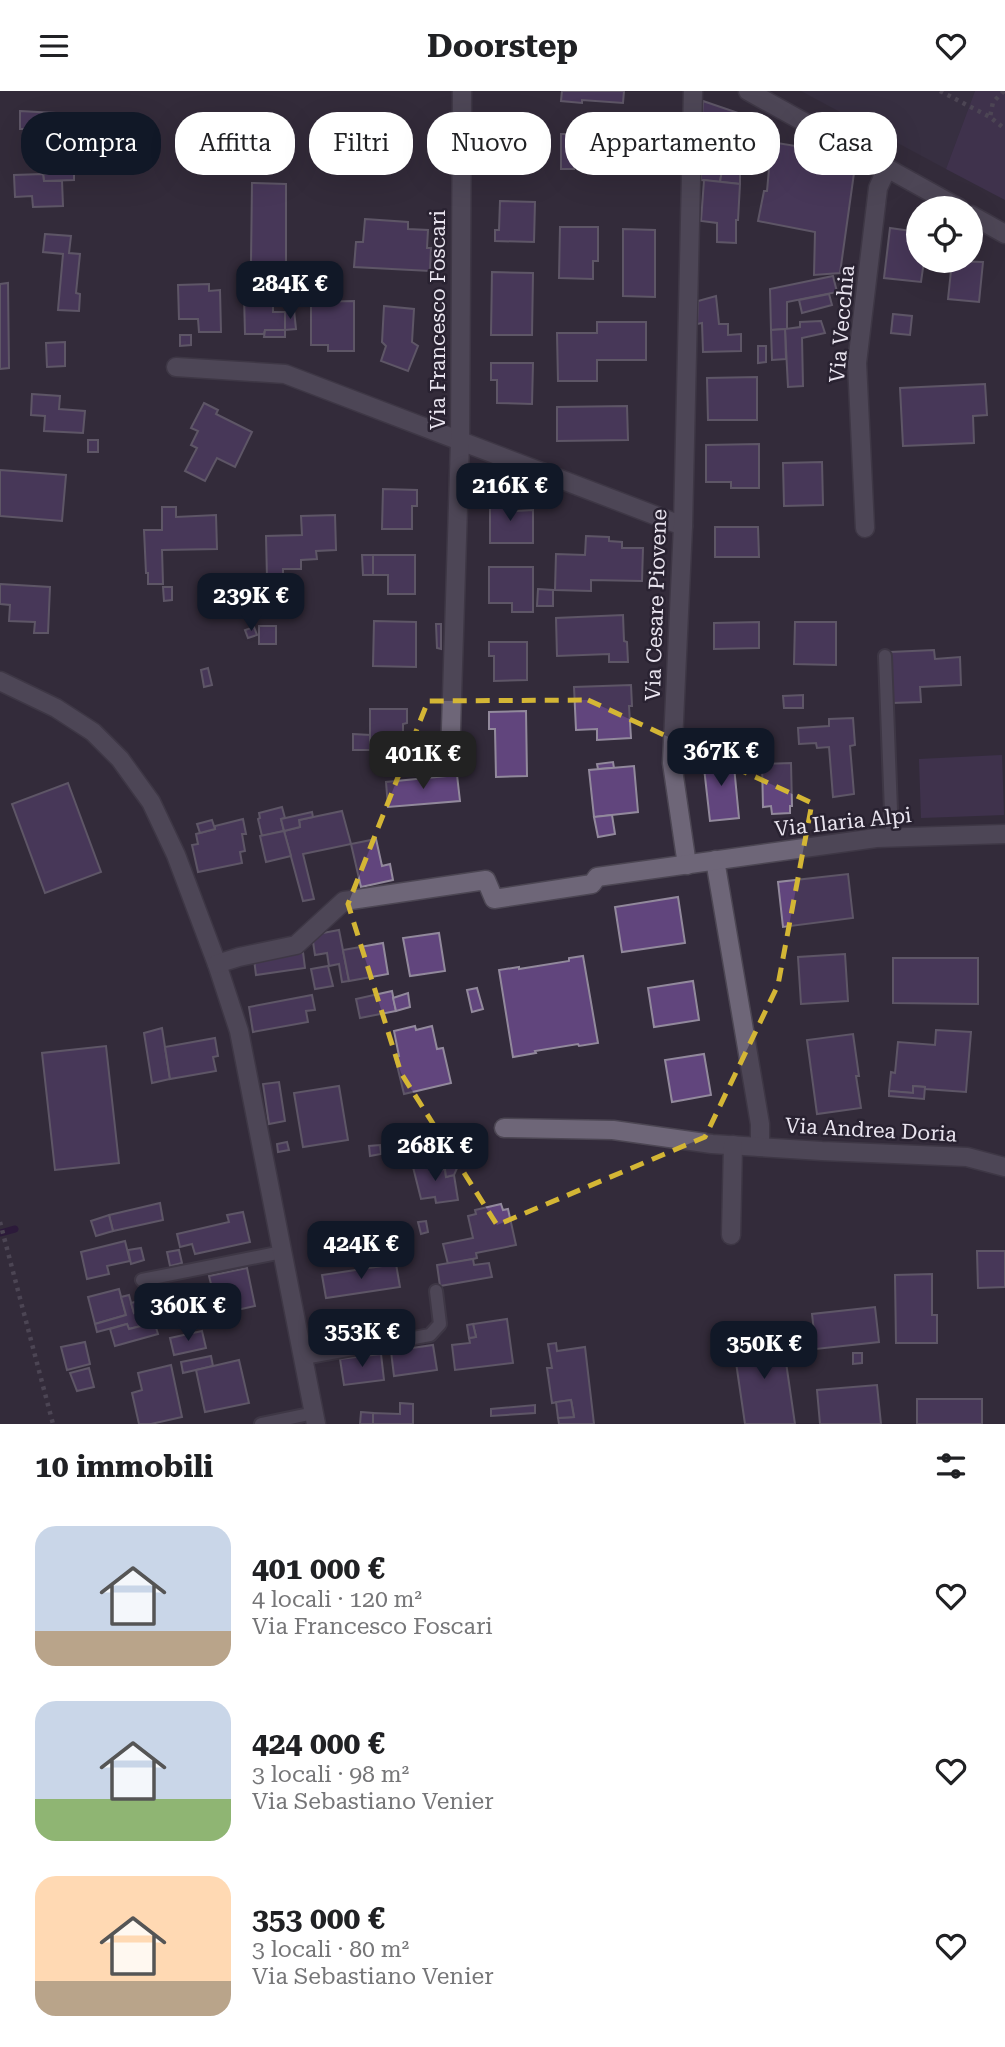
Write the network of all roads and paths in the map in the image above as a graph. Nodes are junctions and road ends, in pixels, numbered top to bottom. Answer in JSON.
{"nodes":[{"id":1,"x":462,"y":91,"type":"edge"},
{"id":2,"x":693,"y":91,"type":"edge"},
{"id":3,"x":747,"y":91,"type":"edge"},
{"id":4,"x":940,"y":91,"type":"edge"},
{"id":5,"x":1004,"y":91,"type":"edge"},
{"id":6,"x":776,"y":97,"type":"edge"},
{"id":7,"x":799,"y":112,"type":"edge"},
{"id":8,"x":990,"y":117,"type":"junction"},
{"id":9,"x":1005,"y":129,"type":"edge"},
{"id":10,"x":897,"y":174,"type":"edge"},
{"id":11,"x":884,"y":175,"type":"edge"},
{"id":12,"x":937,"y":196,"type":"edge"},
{"id":13,"x":983,"y":222,"type":"edge"},
{"id":14,"x":1005,"y":234,"type":"edge"},
{"id":15,"x":176,"y":367,"type":"dead end"},
{"id":16,"x":460,"y":442,"type":"junction"},
{"id":17,"x":683,"y":526,"type":"junction"},
{"id":18,"x":865,"y":528,"type":"dead end"},
{"id":19,"x":886,"y":656,"type":"dead end"},
{"id":20,"x":0,"y":681,"type":"edge"},
{"id":21,"x":450,"y":760,"type":"dead end"},
{"id":22,"x":1005,"y":834,"type":"edge"},
{"id":23,"x":892,"y":837,"type":"junction"},
{"id":24,"x":715,"y":860,"type":"junction"},
{"id":25,"x":687,"y":865,"type":"junction"},
{"id":26,"x":217,"y":964,"type":"junction"},
{"id":27,"x":504,"y":1128,"type":"dead end"},
{"id":28,"x":733,"y":1145,"type":"junction"},
{"id":29,"x":760,"y":1147,"type":"junction"},
{"id":30,"x":1005,"y":1167,"type":"edge"},
{"id":31,"x":0,"y":1222,"type":"edge"},
{"id":32,"x":731,"y":1235,"type":"dead end"},
{"id":33,"x":282,"y":1252,"type":"junction"},
{"id":34,"x":142,"y":1280,"type":"dead end"},
{"id":35,"x":436,"y":1291,"type":"dead end"},
{"id":36,"x":304,"y":1358,"type":"junction"},
{"id":37,"x":315,"y":1418,"type":"edge"},
{"id":38,"x":53,"y":1424,"type":"edge"},
{"id":39,"x":261,"y":1424,"type":"edge"}],
"edges":[{"from":1,"to":16,"type":"street","name":"Via Francesco Foscari"},
{"from":2,"to":17,"type":"street","name":"Via Cesare Piovene"},
{"from":3,"to":6,"type":"street"},
{"from":4,"to":8,"type":"path"},
{"from":5,"to":8,"type":"path"},
{"from":6,"to":7,"type":"street"},
{"from":8,"to":9,"type":"path"},
{"from":10,"to":12,"type":"street"},
{"from":11,"to":18,"type":"street","name":"Via Vecchia"},
{"from":13,"to":14,"type":"street"},
{"from":15,"to":16,"type":"street"},
{"from":16,"to":17,"type":"street"},
{"from":16,"to":21,"type":"street","name":"Via Francesco Foscari"},
{"from":17,"to":25,"type":"street","name":"Via Cesare Piovene"},
{"from":19,"to":23,"type":"lane"},
{"from":20,"to":26,"type":"street"},
{"from":22,"to":23,"type":"street","name":"Via Ilaria Alpi"},
{"from":23,"to":24,"type":"street","name":"Via Ilaria Alpi"},
{"from":24,"to":25,"type":"street","name":"Via Ilaria Alpi"},
{"from":24,"to":29,"type":"street"},
{"from":25,"to":26,"type":"street"},
{"from":26,"to":33,"type":"street"},
{"from":27,"to":28,"type":"street","name":"Via Andrea Doria"},
{"from":28,"to":29,"type":"street","name":"Via Andrea Doria"},
{"from":28,"to":32,"type":"street"},
{"from":29,"to":30,"type":"street","name":"Via Andrea Doria"},
{"from":31,"to":38,"type":"path"},
{"from":33,"to":34,"type":"lane"},
{"from":33,"to":36,"type":"street"},
{"from":35,"to":36,"type":"lane"},
{"from":36,"to":37,"type":"street"},
{"from":37,"to":39,"type":"lane"}]}
